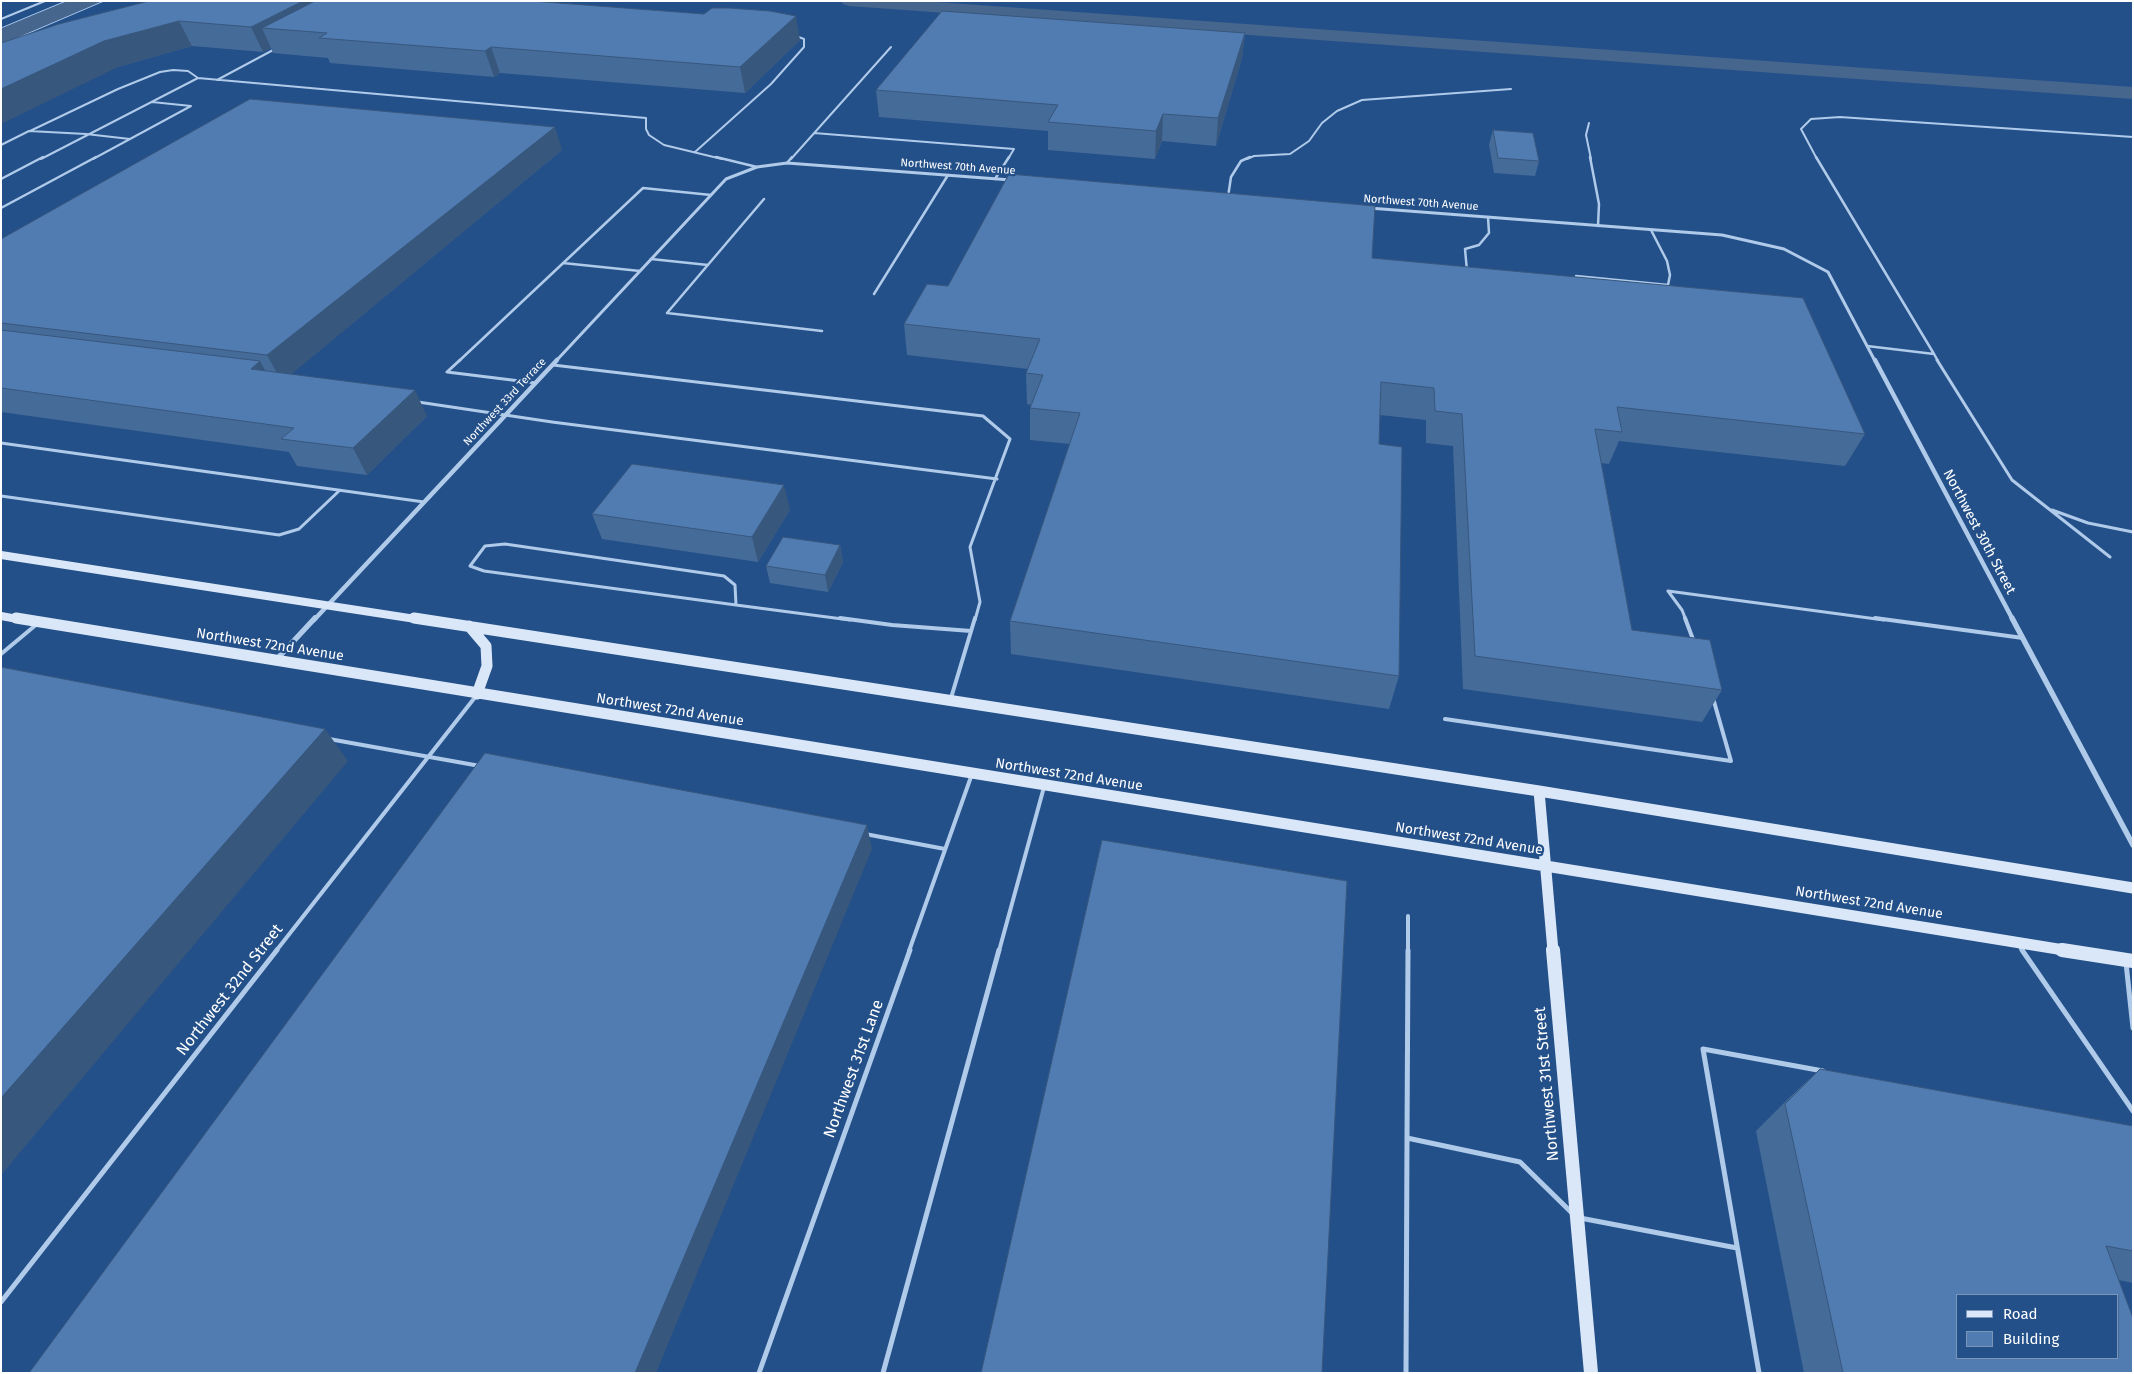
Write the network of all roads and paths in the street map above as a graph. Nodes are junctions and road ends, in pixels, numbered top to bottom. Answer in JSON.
{"nodes":[{"id":1,"x":39,"y":1,"type":"edge"},
{"id":2,"x":44,"y":2,"type":"edge"},
{"id":3,"x":1,"y":19,"type":"edge"},
{"id":4,"x":792,"y":34,"type":"edge"},
{"id":5,"x":891,"y":47,"type":"dead end"},
{"id":6,"x":276,"y":48,"type":"dead end"},
{"id":7,"x":198,"y":78,"type":"junction"},
{"id":8,"x":217,"y":80,"type":"junction"},
{"id":9,"x":1511,"y":89,"type":"dead end"},
{"id":10,"x":150,"y":102,"type":"junction"},
{"id":11,"x":1589,"y":123,"type":"dead end"},
{"id":12,"x":29,"y":132,"type":"junction"},
{"id":13,"x":814,"y":133,"type":"junction"},
{"id":14,"x":86,"y":134,"type":"junction"},
{"id":15,"x":2133,"y":137,"type":"edge"},
{"id":16,"x":130,"y":139,"type":"junction"},
{"id":17,"x":1,"y":145,"type":"edge"},
{"id":18,"x":694,"y":152,"type":"junction"},
{"id":19,"x":787,"y":163,"type":"junction"},
{"id":20,"x":757,"y":167,"type":"junction"},
{"id":21,"x":948,"y":175,"type":"junction"},
{"id":22,"x":1,"y":179,"type":"edge"},
{"id":23,"x":995,"y":179,"type":"junction"},
{"id":24,"x":1015,"y":180,"type":"edge"},
{"id":25,"x":711,"y":195,"type":"junction"},
{"id":26,"x":1218,"y":196,"type":"edge"},
{"id":27,"x":1228,"y":197,"type":"junction"},
{"id":28,"x":1237,"y":198,"type":"edge"},
{"id":29,"x":764,"y":199,"type":"dead end"},
{"id":30,"x":1361,"y":207,"type":"edge"},
{"id":31,"x":1,"y":208,"type":"edge"},
{"id":32,"x":1488,"y":217,"type":"junction"},
{"id":33,"x":1598,"y":226,"type":"junction"},
{"id":34,"x":1651,"y":230,"type":"junction"},
{"id":35,"x":1784,"y":249,"type":"joint"},
{"id":36,"x":651,"y":259,"type":"junction"},
{"id":37,"x":563,"y":263,"type":"junction"},
{"id":38,"x":708,"y":265,"type":"junction"},
{"id":39,"x":640,"y":271,"type":"junction"},
{"id":40,"x":1468,"y":275,"type":"edge"},
{"id":41,"x":1576,"y":276,"type":"edge"},
{"id":42,"x":874,"y":294,"type":"dead end"},
{"id":43,"x":822,"y":331,"type":"dead end"},
{"id":44,"x":1867,"y":346,"type":"junction"},
{"id":45,"x":1934,"y":354,"type":"junction"},
{"id":46,"x":553,"y":364,"type":"junction"},
{"id":47,"x":536,"y":383,"type":"junction"},
{"id":48,"x":411,"y":401,"type":"edge"},
{"id":49,"x":506,"y":415,"type":"junction"},
{"id":50,"x":1,"y":443,"type":"edge"},
{"id":51,"x":997,"y":479,"type":"junction"},
{"id":52,"x":340,"y":490,"type":"junction"},
{"id":53,"x":1,"y":496,"type":"edge"},
{"id":54,"x":424,"y":502,"type":"junction"},
{"id":55,"x":2047,"y":508,"type":"junction"},
{"id":56,"x":2133,"y":532,"type":"edge"},
{"id":57,"x":1,"y":555,"type":"edge"},
{"id":58,"x":2110,"y":557,"type":"dead end"},
{"id":59,"x":328,"y":604,"type":"junction"},
{"id":60,"x":736,"y":605,"type":"junction"},
{"id":61,"x":1,"y":616,"type":"edge"},
{"id":62,"x":39,"y":622,"type":"junction"},
{"id":63,"x":469,"y":626,"type":"junction"},
{"id":64,"x":971,"y":630,"type":"junction"},
{"id":65,"x":2023,"y":638,"type":"junction"},
{"id":66,"x":1696,"y":646,"type":"edge"},
{"id":67,"x":1,"y":654,"type":"edge"},
{"id":68,"x":274,"y":662,"type":"junction"},
{"id":69,"x":1711,"y":691,"type":"edge"},
{"id":70,"x":478,"y":694,"type":"junction"},
{"id":71,"x":951,"y":700,"type":"junction"},
{"id":72,"x":1445,"y":719,"type":"dead end"},
{"id":73,"x":322,"y":738,"type":"dead end"},
{"id":74,"x":429,"y":756,"type":"junction"},
{"id":75,"x":487,"y":767,"type":"edge"},
{"id":76,"x":972,"y":774,"type":"junction"},
{"id":77,"x":1044,"y":786,"type":"junction"},
{"id":78,"x":1539,"y":791,"type":"junction"},
{"id":79,"x":858,"y":833,"type":"edge"},
{"id":80,"x":2133,"y":845,"type":"edge"},
{"id":81,"x":945,"y":849,"type":"junction"},
{"id":82,"x":1546,"y":866,"type":"junction"},
{"id":83,"x":2133,"y":888,"type":"edge"},
{"id":84,"x":1408,"y":916,"type":"dead end"},
{"id":85,"x":2017,"y":942,"type":"junction"},
{"id":86,"x":2129,"y":961,"type":"edge"},
{"id":87,"x":2133,"y":1028,"type":"edge"},
{"id":88,"x":1830,"y":1072,"type":"edge"},
{"id":89,"x":2133,"y":1111,"type":"edge"},
{"id":90,"x":1406,"y":1138,"type":"junction"},
{"id":91,"x":1577,"y":1218,"type":"junction"},
{"id":92,"x":1737,"y":1248,"type":"junction"},
{"id":93,"x":1,"y":1302,"type":"edge"},
{"id":94,"x":759,"y":1373,"type":"edge"},
{"id":95,"x":883,"y":1373,"type":"edge"},
{"id":96,"x":1406,"y":1373,"type":"edge"},
{"id":97,"x":1591,"y":1373,"type":"edge"},
{"id":98,"x":1758,"y":1373,"type":"edge"}],
"edges":[{"from":1,"to":2,"type":"lane"},
{"from":2,"to":3,"type":"lane"},
{"from":4,"to":18,"type":"lane"},
{"from":5,"to":13,"type":"lane"},
{"from":6,"to":8,"type":"lane"},
{"from":7,"to":8,"type":"lane"},
{"from":7,"to":10,"type":"lane"},
{"from":7,"to":12,"type":"lane"},
{"from":8,"to":18,"type":"lane"},
{"from":9,"to":27,"type":"lane"},
{"from":10,"to":14,"type":"lane"},
{"from":10,"to":16,"type":"lane"},
{"from":11,"to":33,"type":"lane"},
{"from":12,"to":14,"type":"lane"},
{"from":12,"to":17,"type":"lane"},
{"from":13,"to":19,"type":"lane"},
{"from":13,"to":23,"type":"lane"},
{"from":14,"to":16,"type":"lane"},
{"from":14,"to":22,"type":"lane"},
{"from":15,"to":45,"type":"lane"},
{"from":16,"to":31,"type":"lane"},
{"from":18,"to":20,"type":"lane"},
{"from":19,"to":20,"type":"street","name":"Northwest 70th Avenue"},
{"from":19,"to":21,"type":"street","name":"Northwest 70th Avenue"},
{"from":20,"to":25,"type":"street","name":"Northwest 33rd Terrace"},
{"from":21,"to":23,"type":"street","name":"Northwest 70th Avenue"},
{"from":21,"to":42,"type":"lane"},
{"from":23,"to":24,"type":"street","name":"Northwest 70th Avenue"},
{"from":25,"to":36,"type":"street","name":"Northwest 33rd Terrace"},
{"from":25,"to":37,"type":"lane"},
{"from":26,"to":27,"type":"street"},
{"from":27,"to":28,"type":"street"},
{"from":29,"to":38,"type":"lane"},
{"from":30,"to":32,"type":"street","name":"Northwest 70th Avenue"},
{"from":32,"to":33,"type":"street","name":"Northwest 70th Avenue"},
{"from":32,"to":40,"type":"lane"},
{"from":33,"to":34,"type":"street","name":"Northwest 70th Avenue"},
{"from":34,"to":35,"type":"street","name":"Northwest 70th Avenue"},
{"from":34,"to":41,"type":"lane"},
{"from":35,"to":44,"type":"street","name":"Northwest 30th Street"},
{"from":36,"to":38,"type":"lane"},
{"from":36,"to":39,"type":"street","name":"Northwest 33rd Terrace"},
{"from":37,"to":39,"type":"lane"},
{"from":37,"to":47,"type":"lane"},
{"from":38,"to":43,"type":"lane"},
{"from":39,"to":46,"type":"street","name":"Northwest 33rd Terrace"},
{"from":44,"to":45,"type":"lane"},
{"from":44,"to":65,"type":"street","name":"Northwest 30th Street"},
{"from":45,"to":55,"type":"lane"},
{"from":46,"to":47,"type":"street","name":"Northwest 33rd Terrace"},
{"from":46,"to":51,"type":"lane"},
{"from":47,"to":49,"type":"street","name":"Northwest 33rd Terrace"},
{"from":48,"to":49,"type":"lane"},
{"from":49,"to":51,"type":"lane"},
{"from":49,"to":54,"type":"street","name":"Northwest 33rd Terrace"},
{"from":50,"to":52,"type":"lane"},
{"from":51,"to":64,"type":"lane"},
{"from":52,"to":53,"type":"lane"},
{"from":52,"to":54,"type":"lane"},
{"from":54,"to":59,"type":"street","name":"Northwest 33rd Terrace"},
{"from":55,"to":56,"type":"lane"},
{"from":55,"to":58,"type":"lane"},
{"from":57,"to":59,"type":"main road"},
{"from":59,"to":63,"type":"main road"},
{"from":59,"to":68,"type":"street","name":"Northwest 33rd Terrace"},
{"from":60,"to":60,"type":"lane"},
{"from":60,"to":64,"type":"lane"},
{"from":61,"to":62,"type":"main road","name":"Northwest 72nd Avenue"},
{"from":62,"to":67,"type":"lane"},
{"from":62,"to":68,"type":"main road","name":"Northwest 72nd Avenue"},
{"from":63,"to":70,"type":"main road"},
{"from":63,"to":71,"type":"main road"},
{"from":64,"to":71,"type":"lane"},
{"from":65,"to":66,"type":"lane"},
{"from":65,"to":80,"type":"street","name":"Northwest 30th Street"},
{"from":68,"to":70,"type":"main road","name":"Northwest 72nd Avenue"},
{"from":69,"to":72,"type":"lane"},
{"from":70,"to":74,"type":"lane","name":"Northwest 32nd Street"},
{"from":70,"to":76,"type":"main road","name":"Northwest 72nd Avenue"},
{"from":71,"to":78,"type":"main road"},
{"from":73,"to":74,"type":"lane"},
{"from":74,"to":75,"type":"lane"},
{"from":74,"to":93,"type":"lane","name":"Northwest 32nd Street"},
{"from":76,"to":77,"type":"main road","name":"Northwest 72nd Avenue"},
{"from":76,"to":81,"type":"lane","name":"Northwest 31st Lane"},
{"from":77,"to":82,"type":"main road","name":"Northwest 72nd Avenue"},
{"from":77,"to":95,"type":"lane"},
{"from":78,"to":82,"type":"main road","name":"Northwest 31st Street"},
{"from":78,"to":83,"type":"main road"},
{"from":79,"to":81,"type":"lane"},
{"from":81,"to":94,"type":"lane","name":"Northwest 31st Lane"},
{"from":82,"to":85,"type":"main road","name":"Northwest 72nd Avenue"},
{"from":82,"to":91,"type":"main road","name":"Northwest 31st Street"},
{"from":84,"to":90,"type":"lane"},
{"from":85,"to":86,"type":"main road","name":"Northwest 72nd Avenue"},
{"from":85,"to":89,"type":"lane"},
{"from":86,"to":87,"type":"lane"},
{"from":88,"to":92,"type":"lane"},
{"from":90,"to":91,"type":"lane"},
{"from":90,"to":96,"type":"lane"},
{"from":91,"to":92,"type":"lane"},
{"from":91,"to":97,"type":"main road","name":"Northwest 31st Street"},
{"from":92,"to":98,"type":"lane"}]}
